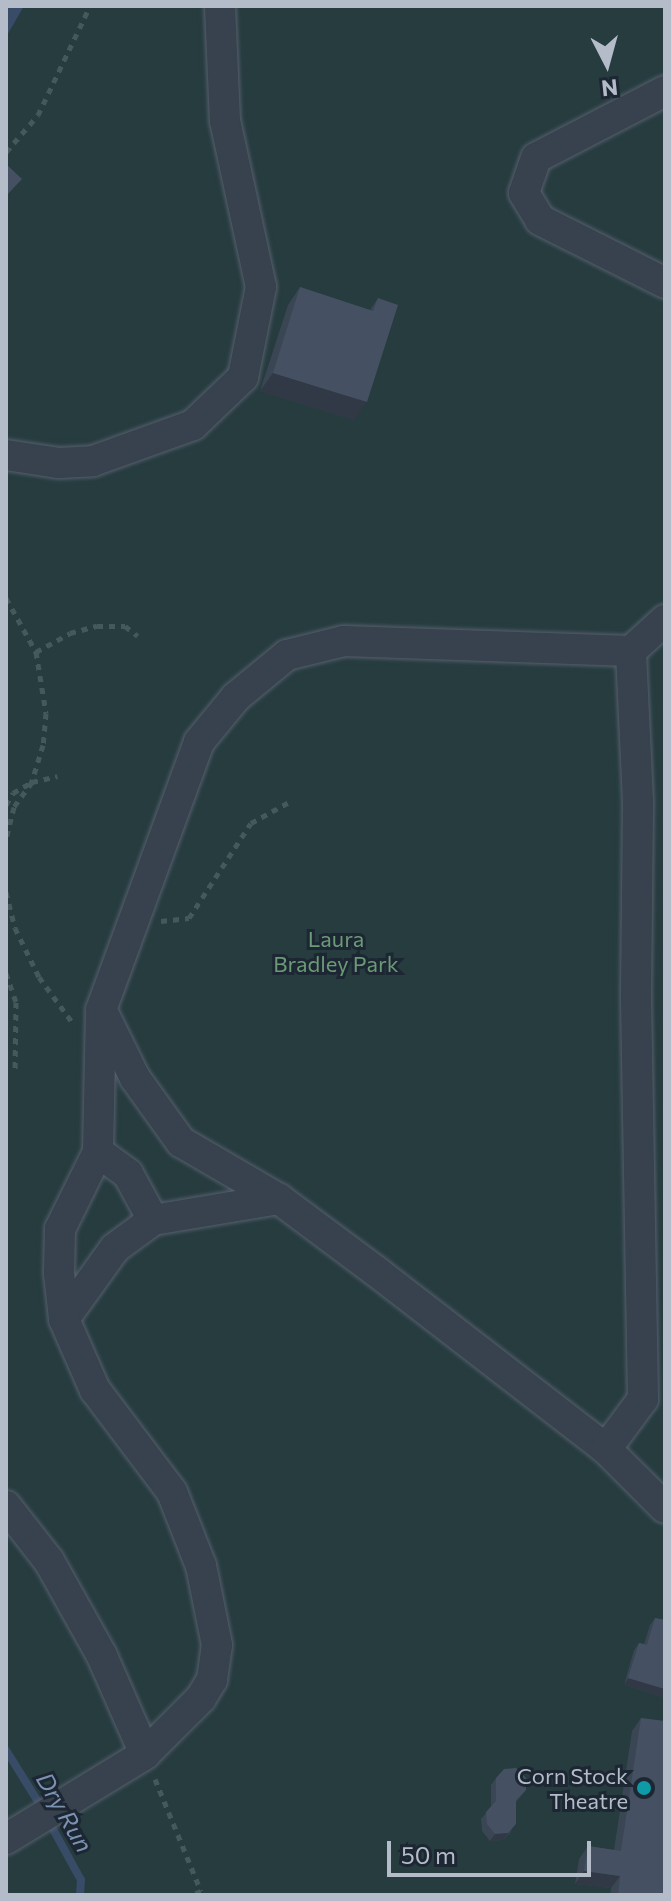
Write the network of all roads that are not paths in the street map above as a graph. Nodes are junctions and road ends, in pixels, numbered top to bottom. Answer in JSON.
{"nodes":[{"id":1,"x":220,"y":6,"type":"edge"},
{"id":2,"x":665,"y":91,"type":"edge"},
{"id":3,"x":665,"y":283,"type":"edge"},
{"id":4,"x":6,"y":455,"type":"edge"},
{"id":5,"x":665,"y":620,"type":"edge"},
{"id":6,"x":631,"y":651,"type":"junction"},
{"id":7,"x":101,"y":1010,"type":"junction"},
{"id":8,"x":98,"y":1152,"type":"junction"},
{"id":9,"x":279,"y":1199,"type":"junction"},
{"id":10,"x":153,"y":1220,"type":"junction"},
{"id":11,"x":64,"y":1319,"type":"junction"},
{"id":12,"x":606,"y":1449,"type":"junction"},
{"id":13,"x":6,"y":1506,"type":"edge"},
{"id":14,"x":665,"y":1508,"type":"edge"},
{"id":15,"x":145,"y":1754,"type":"junction"},
{"id":16,"x":6,"y":1839,"type":"edge"}],
"edges":[{"from":1,"to":4,"type":"lane"},
{"from":2,"to":3,"type":"lane"},
{"from":5,"to":6,"type":"lane"},
{"from":6,"to":7,"type":"lane"},
{"from":6,"to":12,"type":"lane"},
{"from":7,"to":8,"type":"lane"},
{"from":7,"to":9,"type":"lane"},
{"from":8,"to":10,"type":"lane"},
{"from":8,"to":11,"type":"lane"},
{"from":9,"to":10,"type":"lane"},
{"from":9,"to":12,"type":"lane"},
{"from":10,"to":11,"type":"lane"},
{"from":11,"to":15,"type":"lane"},
{"from":12,"to":14,"type":"lane"},
{"from":13,"to":15,"type":"lane"},
{"from":15,"to":16,"type":"lane"}]}
